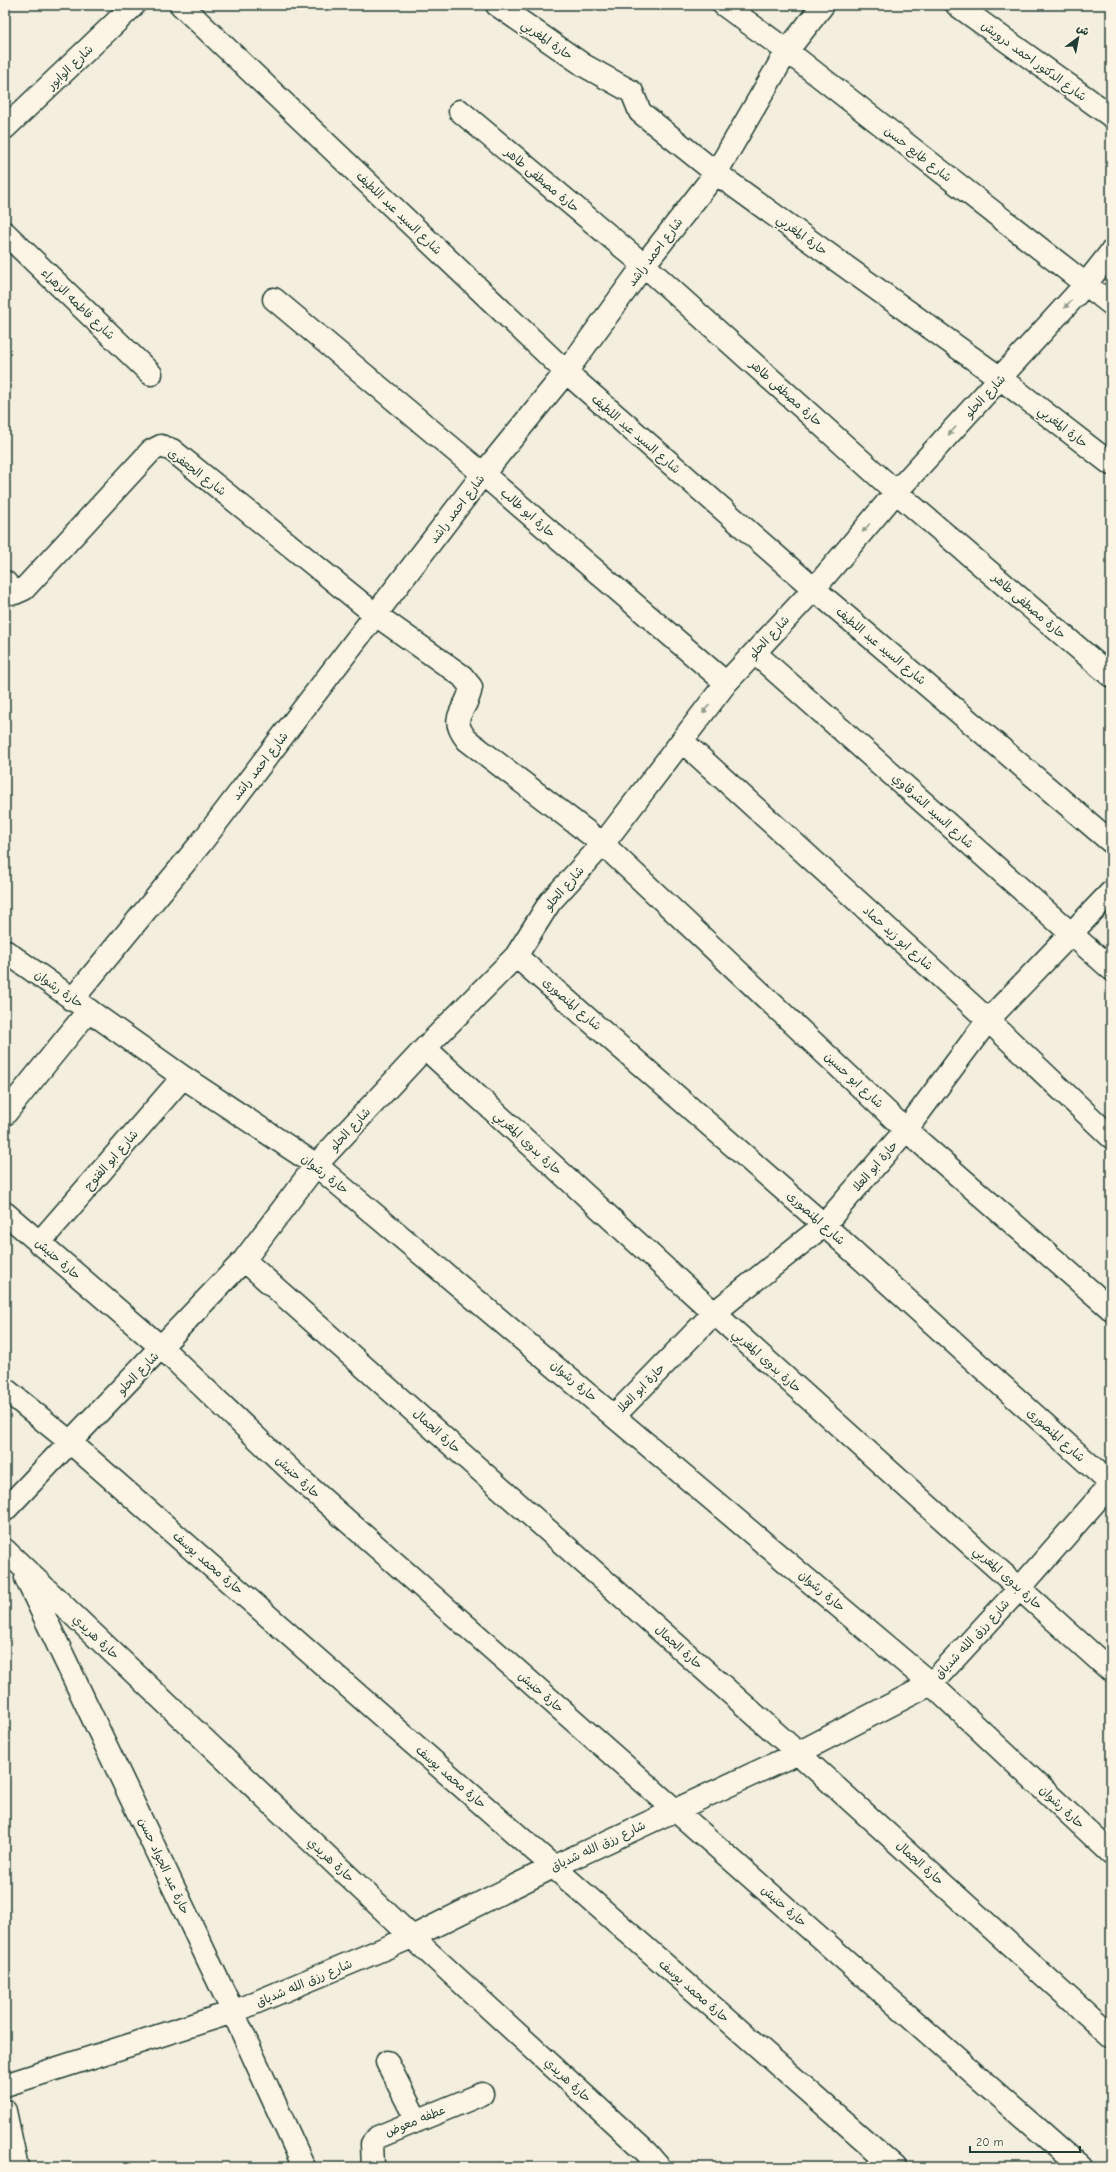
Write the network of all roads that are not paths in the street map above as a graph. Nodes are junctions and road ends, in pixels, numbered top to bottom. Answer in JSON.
{"nodes":[{"id":1,"x":134,"y":5,"type":"edge"},
{"id":2,"x":181,"y":5,"type":"edge"},
{"id":3,"x":497,"y":5,"type":"edge"},
{"id":4,"x":724,"y":5,"type":"edge"},
{"id":5,"x":823,"y":5,"type":"edge"},
{"id":6,"x":957,"y":5,"type":"edge"},
{"id":7,"x":788,"y":51,"type":"junction"},
{"id":8,"x":460,"y":111,"type":"dead end"},
{"id":9,"x":1111,"y":116,"type":"edge"},
{"id":10,"x":6,"y":124,"type":"edge"},
{"id":11,"x":716,"y":172,"type":"junction"},
{"id":12,"x":5,"y":233,"type":"edge"},
{"id":13,"x":1111,"y":252,"type":"edge"},
{"id":14,"x":644,"y":265,"type":"junction"},
{"id":15,"x":1085,"y":285,"type":"junction"},
{"id":16,"x":274,"y":299,"type":"dead end"},
{"id":17,"x":1111,"y":304,"type":"edge"},
{"id":18,"x":566,"y":372,"type":"junction"},
{"id":19,"x":152,"y":374,"type":"dead end"},
{"id":20,"x":1000,"y":378,"type":"junction"},
{"id":21,"x":1111,"y":464,"type":"edge"},
{"id":22,"x":482,"y":474,"type":"junction"},
{"id":23,"x":896,"y":492,"type":"junction"},
{"id":24,"x":10,"y":587,"type":"edge"},
{"id":25,"x":814,"y":589,"type":"junction"},
{"id":26,"x":376,"y":615,"type":"junction"},
{"id":27,"x":756,"y":653,"type":"junction"},
{"id":28,"x":1111,"y":676,"type":"edge"},
{"id":29,"x":726,"y":683,"type":"junction"},
{"id":30,"x":682,"y":741,"type":"junction"},
{"id":31,"x":1111,"y":842,"type":"edge"},
{"id":32,"x":603,"y":844,"type":"junction"},
{"id":33,"x":1111,"y":892,"type":"edge"},
{"id":34,"x":1072,"y":934,"type":"junction"},
{"id":35,"x":5,"y":951,"type":"edge"},
{"id":36,"x":516,"y":956,"type":"junction"},
{"id":37,"x":1111,"y":969,"type":"edge"},
{"id":38,"x":80,"y":1005,"type":"junction"},
{"id":39,"x":988,"y":1020,"type":"junction"},
{"id":40,"x":425,"y":1048,"type":"junction"},
{"id":41,"x":183,"y":1077,"type":"junction"},
{"id":42,"x":5,"y":1114,"type":"edge"},
{"id":43,"x":906,"y":1130,"type":"junction"},
{"id":44,"x":1111,"y":1137,"type":"edge"},
{"id":45,"x":316,"y":1165,"type":"junction"},
{"id":46,"x":5,"y":1213,"type":"edge"},
{"id":47,"x":824,"y":1225,"type":"junction"},
{"id":48,"x":39,"y":1243,"type":"junction"},
{"id":49,"x":244,"y":1260,"type":"junction"},
{"id":50,"x":1111,"y":1309,"type":"edge"},
{"id":51,"x":714,"y":1313,"type":"junction"},
{"id":52,"x":162,"y":1348,"type":"junction"},
{"id":53,"x":5,"y":1389,"type":"edge"},
{"id":54,"x":615,"y":1416,"type":"junction"},
{"id":55,"x":70,"y":1442,"type":"junction"},
{"id":56,"x":1111,"y":1484,"type":"edge"},
{"id":57,"x":5,"y":1510,"type":"edge"},
{"id":58,"x":5,"y":1550,"type":"edge"},
{"id":59,"x":20,"y":1566,"type":"junction"},
{"id":60,"x":1019,"y":1589,"type":"junction"},
{"id":61,"x":1111,"y":1671,"type":"edge"},
{"id":62,"x":931,"y":1684,"type":"junction"},
{"id":63,"x":798,"y":1753,"type":"junction"},
{"id":64,"x":675,"y":1810,"type":"junction"},
{"id":65,"x":1111,"y":1853,"type":"edge"},
{"id":66,"x":553,"y":1867,"type":"junction"},
{"id":67,"x":412,"y":1937,"type":"junction"},
{"id":68,"x":233,"y":2012,"type":"junction"},
{"id":69,"x":1111,"y":2036,"type":"edge"},
{"id":70,"x":387,"y":2062,"type":"dead end"},
{"id":71,"x":5,"y":2085,"type":"edge"},
{"id":72,"x":482,"y":2094,"type":"dead end"},
{"id":73,"x":5,"y":2111,"type":"edge"},
{"id":74,"x":417,"y":2121,"type":"junction"},
{"id":75,"x":17,"y":2167,"type":"edge"},
{"id":76,"x":304,"y":2167,"type":"edge"},
{"id":77,"x":373,"y":2167,"type":"edge"},
{"id":78,"x":659,"y":2167,"type":"edge"},
{"id":79,"x":895,"y":2167,"type":"edge"},
{"id":80,"x":1080,"y":2167,"type":"edge"}],
"edges":[{"from":1,"to":10,"type":"street","name":"شارع الوابور"},
{"from":2,"to":18,"type":"street","name":"شارع السيد عبد اللطيف"},
{"from":3,"to":11,"type":"street","name":"حارة المغربي"},
{"from":4,"to":7,"type":"street","name":"شارع طايع حسن"},
{"from":5,"to":7,"type":"street","name":"شارع احمد راشد"},
{"from":6,"to":9,"type":"street","name":"شارع الدكتور احمد درويش"},
{"from":7,"to":11,"type":"street","name":"شارع احمد راشد"},
{"from":7,"to":15,"type":"street","name":"شارع طايع حسن"},
{"from":8,"to":14,"type":"street","name":"حارة مصطفى طاهر"},
{"from":11,"to":14,"type":"street","name":"شارع احمد راشد"},
{"from":11,"to":20,"type":"street","name":"حارة المغربي"},
{"from":12,"to":19,"type":"street","name":"شارع فاطمه الزهراء"},
{"from":13,"to":15,"type":"street","name":"شارع الحلو"},
{"from":14,"to":18,"type":"street","name":"شارع احمد راشد"},
{"from":14,"to":23,"type":"street","name":"حارة مصطفى طاهر"},
{"from":15,"to":17,"type":"street","name":"شارع طايع حسن"},
{"from":15,"to":20,"type":"street","name":"شارع الحلو","one_way":true},
{"from":16,"to":22,"type":"street","name":"حارة ابو طالب"},
{"from":18,"to":22,"type":"street","name":"شارع احمد راشد"},
{"from":18,"to":25,"type":"street","name":"شارع السيد عبد اللطيف"},
{"from":20,"to":21,"type":"street","name":"حارة المغربي"},
{"from":20,"to":23,"type":"street","name":"شارع الحلو","one_way":true},
{"from":22,"to":26,"type":"street","name":"شارع احمد راشد"},
{"from":22,"to":29,"type":"street","name":"حارة ابو طالب"},
{"from":23,"to":25,"type":"street","name":"شارع الحلو","one_way":true},
{"from":23,"to":28,"type":"street","name":"حارة مصطفى طاهر"},
{"from":24,"to":26,"type":"street","name":"شارع الجعفرى"},
{"from":25,"to":27,"type":"street","name":"شارع الحلو"},
{"from":25,"to":31,"type":"street","name":"شارع السيد عبد اللطيف"},
{"from":26,"to":32,"type":"street","name":"شارع الجعفرى"},
{"from":26,"to":38,"type":"street","name":"شارع احمد راشد"},
{"from":27,"to":29,"type":"street","name":"شارع الحلو"},
{"from":27,"to":34,"type":"street","name":"شارع السيد الشرقاوي"},
{"from":29,"to":30,"type":"street","name":"شارع الحلو","one_way":true},
{"from":30,"to":32,"type":"street","name":"شارع الحلو"},
{"from":30,"to":39,"type":"street","name":"شارع ابو زيد حماد"},
{"from":32,"to":36,"type":"street","name":"شارع الحلو"},
{"from":32,"to":43,"type":"street","name":"شارع ابو حسين"},
{"from":33,"to":34,"type":"street","name":"حارة ابو العلا"},
{"from":34,"to":37,"type":"street","name":"شارع السيد الشرقاوي"},
{"from":34,"to":39,"type":"street","name":"حارة ابو العلا"},
{"from":35,"to":38,"type":"street","name":"حارة رشوان"},
{"from":36,"to":40,"type":"street","name":"شارع الحلو"},
{"from":36,"to":47,"type":"street","name":"شارع المنصورى"},
{"from":38,"to":41,"type":"street","name":"حارة رشوان"},
{"from":38,"to":42,"type":"street","name":"شارع احمد راشد"},
{"from":39,"to":43,"type":"street","name":"حارة ابو العلا"},
{"from":39,"to":44,"type":"street","name":"شارع ابو زيد حماد"},
{"from":40,"to":45,"type":"street","name":"شارع الحلو"},
{"from":40,"to":51,"type":"street","name":"حارة بدوى المغربي"},
{"from":41,"to":45,"type":"street","name":"حارة رشوان"},
{"from":41,"to":48,"type":"street","name":"شارع ابو الفتوح"},
{"from":43,"to":47,"type":"street","name":"حارة ابو العلا"},
{"from":43,"to":50,"type":"street","name":"شارع ابو حسين"},
{"from":45,"to":49,"type":"street","name":"شارع الحلو"},
{"from":45,"to":54,"type":"street","name":"حارة رشوان"},
{"from":46,"to":48,"type":"street","name":"حارة حنيش"},
{"from":47,"to":51,"type":"street","name":"حارة ابو العلا"},
{"from":47,"to":56,"type":"street","name":"شارع المنصورى"},
{"from":48,"to":52,"type":"street","name":"حارة حنيش"},
{"from":49,"to":52,"type":"street","name":"شارع الحلو"},
{"from":49,"to":63,"type":"street","name":"حارة الجمال"},
{"from":51,"to":54,"type":"street","name":"حارة ابو العلا"},
{"from":51,"to":60,"type":"street","name":"حارة بدوى المغربي"},
{"from":52,"to":55,"type":"street","name":"شارع الحلو"},
{"from":52,"to":64,"type":"street","name":"حارة حنيش"},
{"from":53,"to":55,"type":"street","name":"حارة محمد يوسف"},
{"from":54,"to":62,"type":"street","name":"حارة رشوان"},
{"from":55,"to":57,"type":"street","name":"شارع الحلو"},
{"from":55,"to":66,"type":"street","name":"حارة محمد يوسف"},
{"from":56,"to":60,"type":"street","name":"شارع رزق الله شدياق"},
{"from":58,"to":59,"type":"street","name":"حارة هريدي"},
{"from":59,"to":67,"type":"street","name":"حارة هريدي"},
{"from":59,"to":68,"type":"street","name":"حارة عبد الجواد حسن"},
{"from":60,"to":61,"type":"street","name":"حارة بدوى المغربي"},
{"from":60,"to":62,"type":"street","name":"شارع رزق الله شدياق"},
{"from":62,"to":63,"type":"street","name":"شارع رزق الله شدياق"},
{"from":62,"to":65,"type":"street","name":"حارة رشوان"},
{"from":63,"to":64,"type":"street","name":"شارع رزق الله شدياق"},
{"from":63,"to":69,"type":"street","name":"حارة الجمال"},
{"from":64,"to":66,"type":"street","name":"شارع رزق الله شدياق"},
{"from":64,"to":80,"type":"street","name":"حارة حنيش"},
{"from":66,"to":67,"type":"street","name":"شارع رزق الله شدياق"},
{"from":66,"to":79,"type":"street","name":"حارة محمد يوسف"},
{"from":67,"to":68,"type":"street","name":"شارع رزق الله شدياق"},
{"from":67,"to":78,"type":"street","name":"حارة هريدي"},
{"from":68,"to":71,"type":"street","name":"شارع رزق الله شدياق"},
{"from":68,"to":76,"type":"street","name":"حارة عبد الجواد حسن"},
{"from":70,"to":74,"type":"street"},
{"from":72,"to":74,"type":"street","name":"عطفه معوض"},
{"from":73,"to":75,"type":"street"},
{"from":74,"to":77,"type":"street","name":"عطفه معوض"}]}
